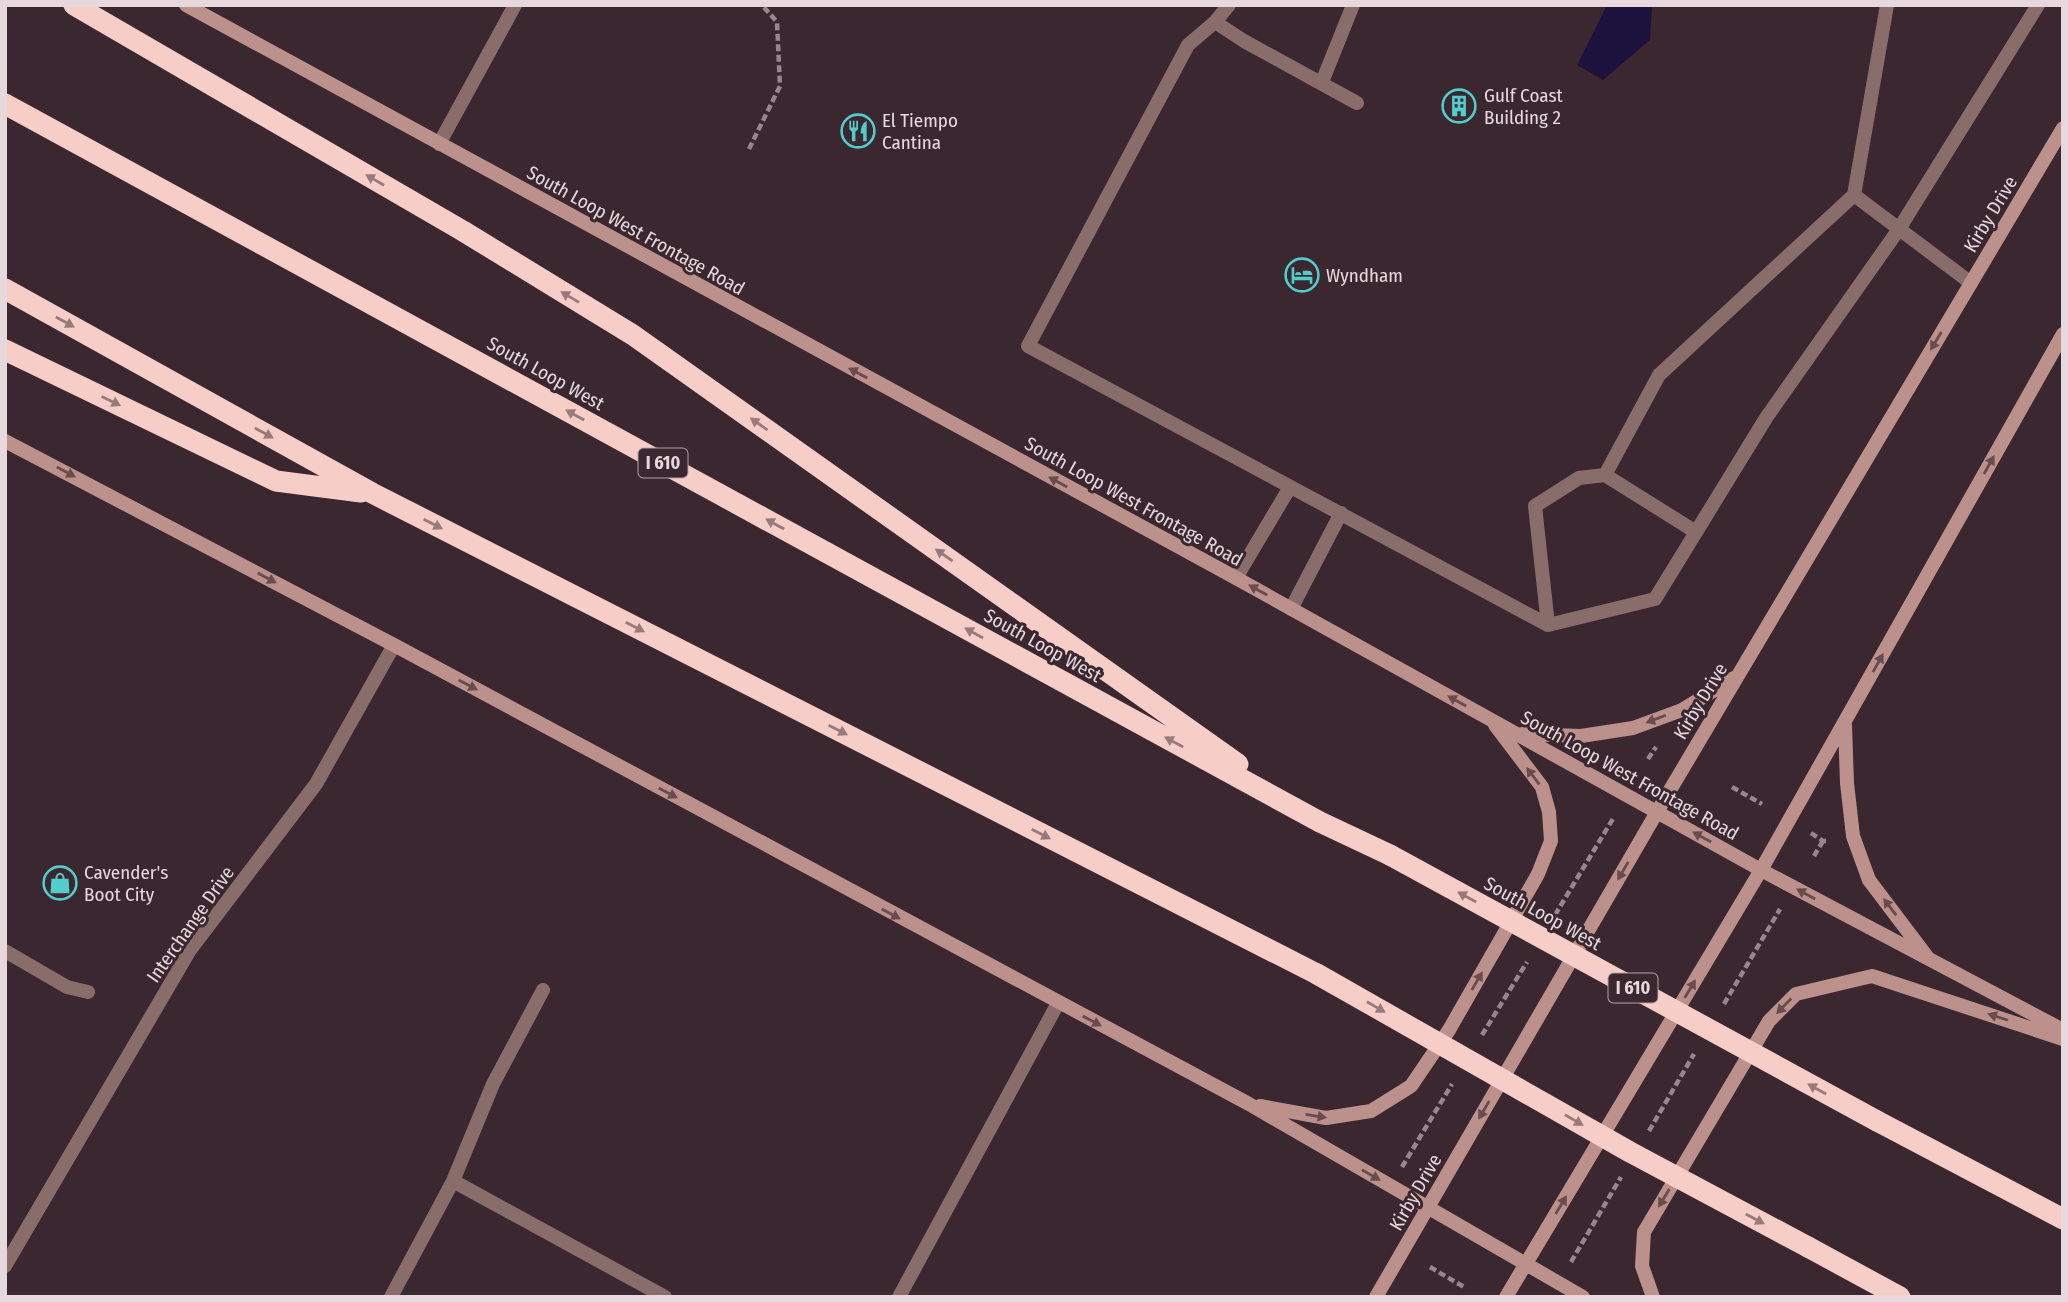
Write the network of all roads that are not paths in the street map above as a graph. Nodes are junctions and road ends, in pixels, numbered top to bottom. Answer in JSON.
{"nodes":[{"id":1,"x":74,"y":5,"type":"edge"},
{"id":2,"x":186,"y":5,"type":"edge"},
{"id":3,"x":516,"y":5,"type":"edge"},
{"id":4,"x":1229,"y":5,"type":"edge"},
{"id":5,"x":1353,"y":5,"type":"edge"},
{"id":6,"x":1887,"y":5,"type":"edge"},
{"id":7,"x":2038,"y":5,"type":"edge"},
{"id":8,"x":1216,"y":22,"type":"junction"},
{"id":9,"x":1322,"y":82,"type":"junction"},
{"id":10,"x":1357,"y":103,"type":"dead end"},
{"id":11,"x":5,"y":104,"type":"edge"},
{"id":12,"x":2063,"y":128,"type":"edge"},
{"id":13,"x":439,"y":144,"type":"junction"},
{"id":14,"x":1854,"y":195,"type":"junction"},
{"id":15,"x":1899,"y":229,"type":"junction"},
{"id":16,"x":1971,"y":283,"type":"junction"},
{"id":17,"x":5,"y":289,"type":"edge"},
{"id":18,"x":2063,"y":334,"type":"edge"},
{"id":19,"x":5,"y":350,"type":"edge"},
{"id":20,"x":5,"y":440,"type":"edge"},
{"id":21,"x":1605,"y":475,"type":"junction"},
{"id":22,"x":1290,"y":487,"type":"junction"},
{"id":23,"x":372,"y":493,"type":"junction"},
{"id":24,"x":1340,"y":513,"type":"junction"},
{"id":25,"x":1696,"y":532,"type":"junction"},
{"id":26,"x":1236,"y":578,"type":"junction"},
{"id":27,"x":1291,"y":609,"type":"junction"},
{"id":28,"x":1548,"y":625,"type":"junction"},
{"id":29,"x":394,"y":645,"type":"junction"},
{"id":30,"x":1737,"y":676,"type":"junction"},
{"id":31,"x":1492,"y":720,"type":"junction"},
{"id":32,"x":1844,"y":722,"type":"junction"},
{"id":33,"x":1517,"y":734,"type":"junction"},
{"id":34,"x":1657,"y":812,"type":"junction"},
{"id":35,"x":1320,"y":822,"type":"junction"},
{"id":36,"x":1761,"y":870,"type":"junction"},
{"id":37,"x":5,"y":951,"type":"edge"},
{"id":38,"x":1931,"y":961,"type":"junction"},
{"id":39,"x":543,"y":990,"type":"dead end"},
{"id":40,"x":88,"y":992,"type":"dead end"},
{"id":41,"x":1058,"y":1003,"type":"junction"},
{"id":42,"x":2063,"y":1030,"type":"edge"},
{"id":43,"x":2063,"y":1039,"type":"edge"},
{"id":44,"x":1249,"y":1104,"type":"junction"},
{"id":45,"x":453,"y":1181,"type":"junction"},
{"id":46,"x":2038,"y":1206,"type":"junction"},
{"id":47,"x":1427,"y":1209,"type":"junction"},
{"id":48,"x":2063,"y":1211,"type":"edge"},
{"id":49,"x":2063,"y":1219,"type":"edge"},
{"id":50,"x":1525,"y":1264,"type":"junction"},
{"id":51,"x":5,"y":1266,"type":"edge"},
{"id":52,"x":391,"y":1297,"type":"edge"},
{"id":53,"x":665,"y":1297,"type":"edge"},
{"id":54,"x":899,"y":1297,"type":"edge"},
{"id":55,"x":1376,"y":1297,"type":"edge"},
{"id":56,"x":1506,"y":1297,"type":"edge"},
{"id":57,"x":1583,"y":1297,"type":"edge"},
{"id":58,"x":1653,"y":1297,"type":"edge"},
{"id":59,"x":1900,"y":1297,"type":"edge"}],
"edges":[{"from":35,"to":1,"type":"highway","one_way":true},
{"from":2,"to":13,"type":"main road","name":"South Loop West Frontage Road"},
{"from":3,"to":13,"type":"street"},
{"from":4,"to":8,"type":"street"},
{"from":5,"to":9,"type":"street"},
{"from":6,"to":14,"type":"street"},
{"from":7,"to":15,"type":"street"},
{"from":8,"to":9,"type":"street"},
{"from":8,"to":22,"type":"street"},
{"from":9,"to":10,"type":"street"},
{"from":35,"to":11,"type":"highway","name":"South Loop West","number":"I 610","one_way":true},
{"from":12,"to":16,"type":"main road","name":"Kirby Drive"},
{"from":26,"to":13,"type":"main road","name":"South Loop West Frontage Road","one_way":true},
{"from":14,"to":15,"type":"street"},
{"from":14,"to":21,"type":"street"},
{"from":15,"to":16,"type":"street"},
{"from":15,"to":25,"type":"street"},
{"from":16,"to":30,"type":"main road","name":"Kirby Drive","one_way":true},
{"from":17,"to":23,"type":"highway","one_way":true},
{"from":32,"to":18,"type":"main road","one_way":true},
{"from":19,"to":23,"type":"highway","one_way":true},
{"from":20,"to":29,"type":"main road","one_way":true},
{"from":21,"to":25,"type":"street"},
{"from":21,"to":28,"type":"street"},
{"from":22,"to":24,"type":"street"},
{"from":22,"to":26,"type":"street"},
{"from":23,"to":59,"type":"highway","one_way":true,"bridge":true},
{"from":24,"to":27,"type":"street"},
{"from":24,"to":28,"type":"street"},
{"from":25,"to":28,"type":"street"},
{"from":27,"to":26,"type":"main road","name":"South Loop West Frontage Road","one_way":true},
{"from":31,"to":27,"type":"main road","name":"South Loop West Frontage Road","one_way":true},
{"from":29,"to":41,"type":"main road","one_way":true},
{"from":29,"to":51,"type":"street","name":"Interchange Drive"},
{"from":30,"to":33,"type":"main road","one_way":true},
{"from":30,"to":34,"type":"main road","name":"Kirby Drive"},
{"from":31,"to":33,"type":"main road","name":"South Loop West Frontage Road"},
{"from":44,"to":31,"type":"main road","one_way":true},
{"from":32,"to":36,"type":"main road"},
{"from":38,"to":32,"type":"main road","one_way":true},
{"from":33,"to":34,"type":"main road","name":"South Loop West Frontage Road"},
{"from":36,"to":34,"type":"main road","name":"South Loop West Frontage Road","one_way":true},
{"from":34,"to":47,"type":"main road","name":"Kirby Drive","one_way":true},
{"from":46,"to":35,"type":"highway","name":"South Loop West","number":"I 610","one_way":true,"bridge":true},
{"from":38,"to":36,"type":"main road","name":"South Loop West Frontage Road","one_way":true},
{"from":50,"to":36,"type":"main road","one_way":true},
{"from":37,"to":40,"type":"street"},
{"from":38,"to":42,"type":"main road","name":"South Loop West Frontage Road"},
{"from":39,"to":45,"type":"street"},
{"from":41,"to":44,"type":"main road","one_way":true},
{"from":41,"to":54,"type":"street"},
{"from":43,"to":58,"type":"main road","one_way":true},
{"from":44,"to":47,"type":"main road","one_way":true},
{"from":45,"to":52,"type":"street"},
{"from":45,"to":53,"type":"street"},
{"from":46,"to":48,"type":"highway"},
{"from":46,"to":49,"type":"highway","name":"South Loop West","number":"I 610"},
{"from":47,"to":50,"type":"main road"},
{"from":47,"to":55,"type":"main road","name":"Kirby Drive"},
{"from":50,"to":56,"type":"main road"},
{"from":50,"to":57,"type":"main road"}]}
